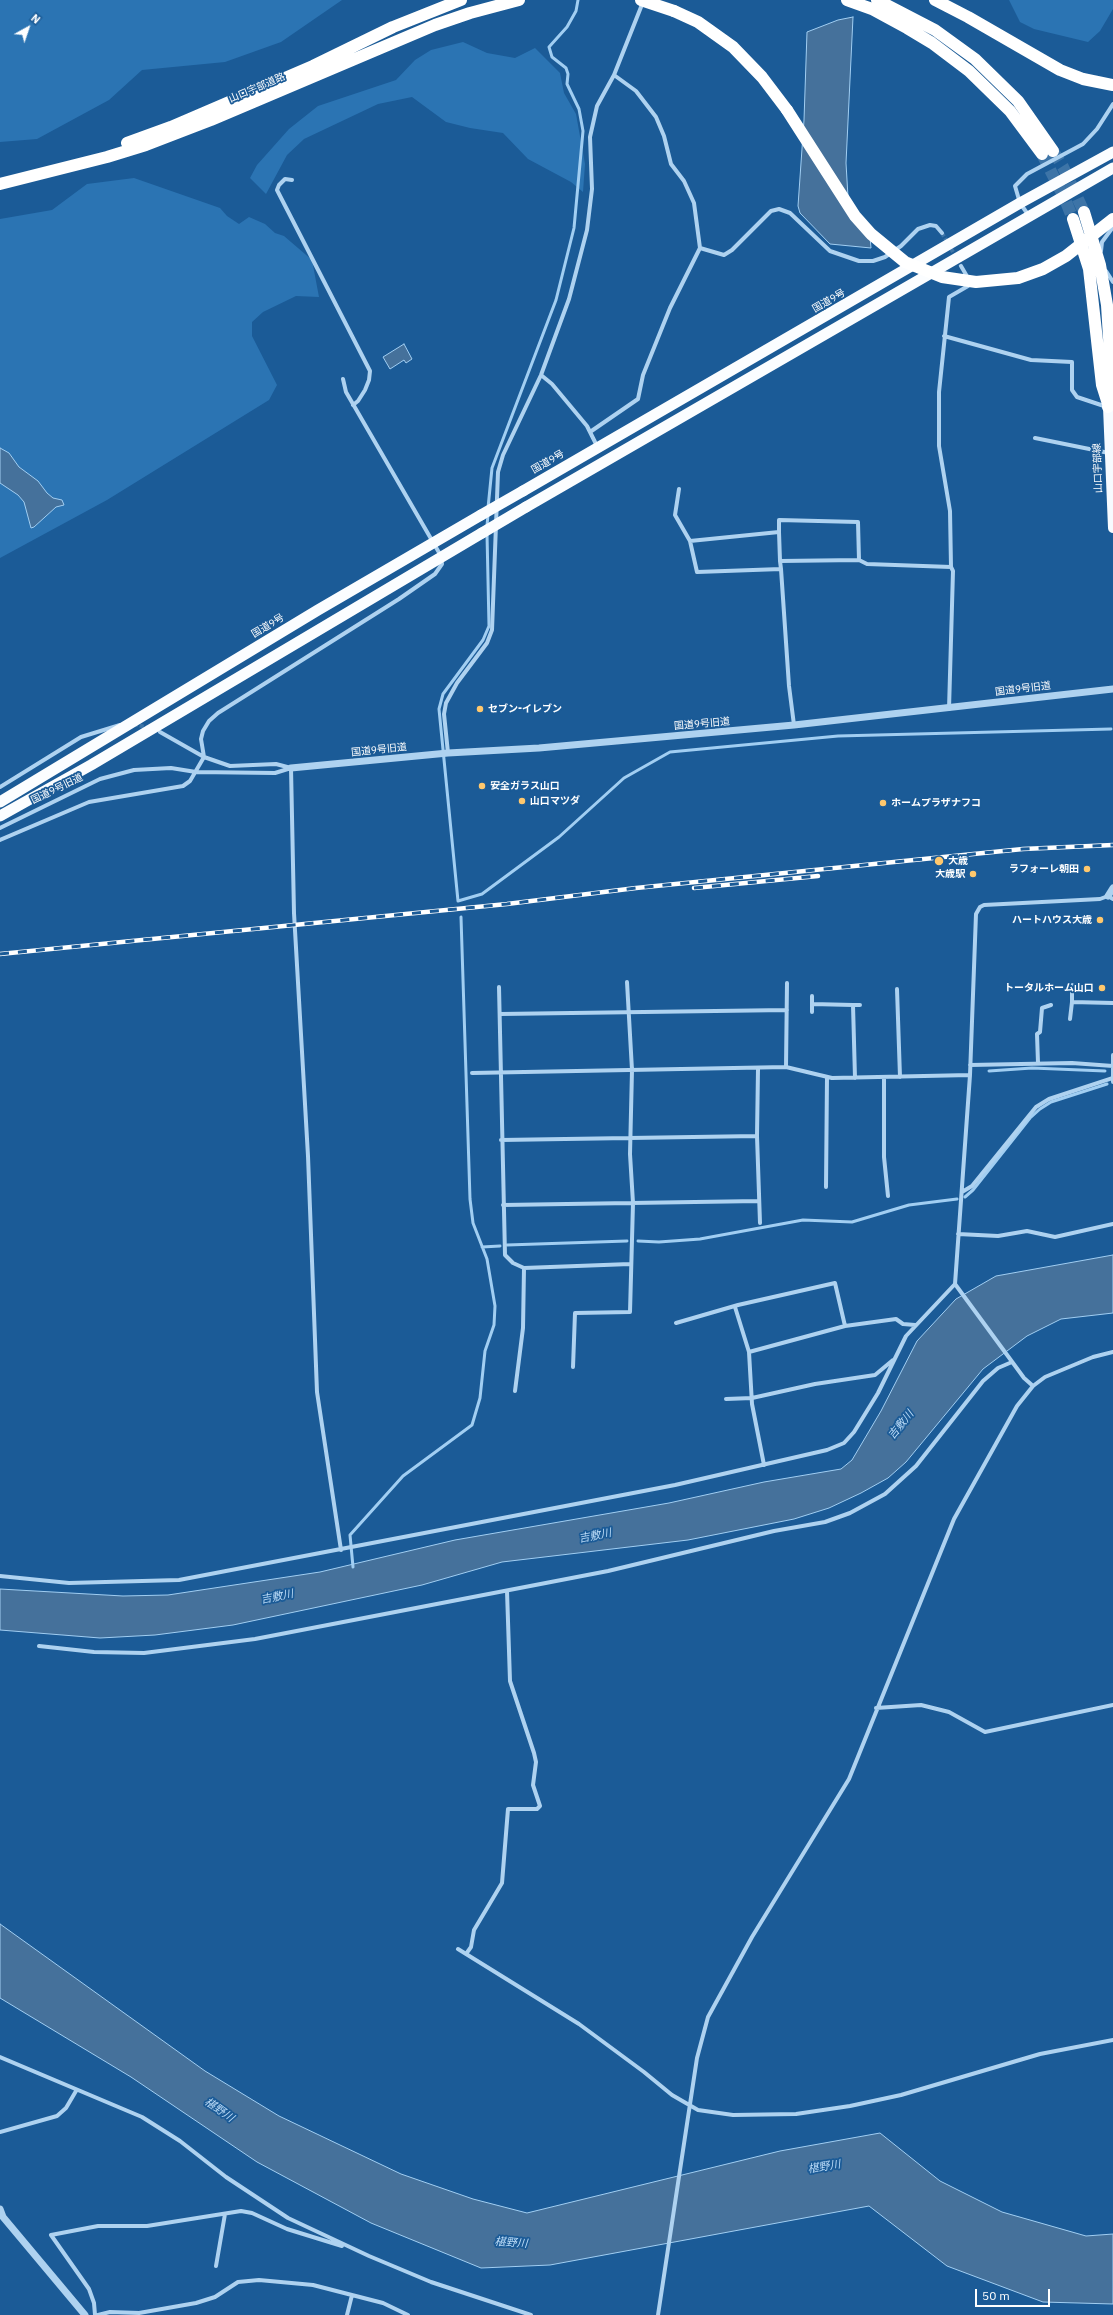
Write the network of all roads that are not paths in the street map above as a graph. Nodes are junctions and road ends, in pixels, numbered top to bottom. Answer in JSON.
{"nodes":[{"id":1,"x":461,"y":0,"type":"edge"},
{"id":2,"x":518,"y":0,"type":"edge"},
{"id":3,"x":642,"y":0,"type":"edge"},
{"id":4,"x":847,"y":0,"type":"edge"},
{"id":5,"x":935,"y":0,"type":"edge"},
{"id":6,"x":876,"y":3,"type":"edge"},
{"id":7,"x":614,"y":75,"type":"junction"},
{"id":8,"x":1113,"y":85,"type":"edge"},
{"id":9,"x":1113,"y":104,"type":"edge"},
{"id":10,"x":1113,"y":152,"type":"edge"},
{"id":11,"x":1047,"y":153,"type":"tunnel mouth"},
{"id":12,"x":1113,"y":168,"type":"edge"},
{"id":13,"x":0,"y":177,"type":"edge"},
{"id":14,"x":292,"y":180,"type":"dead end"},
{"id":15,"x":0,"y":184,"type":"edge"},
{"id":16,"x":1020,"y":203,"type":"junction"},
{"id":17,"x":1084,"y":212,"type":"tunnel mouth"},
{"id":18,"x":1029,"y":217,"type":"junction"},
{"id":19,"x":1113,"y":219,"type":"edge"},
{"id":20,"x":1073,"y":220,"type":"tunnel mouth"},
{"id":21,"x":1113,"y":227,"type":"edge"},
{"id":22,"x":942,"y":233,"type":"tunnel mouth"},
{"id":23,"x":700,"y":248,"type":"junction"},
{"id":24,"x":961,"y":266,"type":"tunnel mouth"},
{"id":25,"x":1113,"y":282,"type":"edge"},
{"id":26,"x":944,"y":336,"type":"junction"},
{"id":27,"x":541,"y":375,"type":"junction"},
{"id":28,"x":343,"y":379,"type":"dead end"},
{"id":29,"x":353,"y":404,"type":"junction"},
{"id":30,"x":1111,"y":407,"type":"edge"},
{"id":31,"x":590,"y":432,"type":"junction"},
{"id":32,"x":1035,"y":438,"type":"dead end"},
{"id":33,"x":598,"y":447,"type":"junction"},
{"id":34,"x":1109,"y":452,"type":"junction"},
{"id":35,"x":679,"y":489,"type":"dead end"},
{"id":36,"x":1113,"y":528,"type":"edge"},
{"id":37,"x":779,"y":532,"type":"junction"},
{"id":38,"x":690,"y":541,"type":"junction"},
{"id":39,"x":434,"y":542,"type":"junction"},
{"id":40,"x":441,"y":556,"type":"junction"},
{"id":41,"x":859,"y":560,"type":"junction"},
{"id":42,"x":780,"y":561,"type":"junction"},
{"id":43,"x":951,"y":567,"type":"junction"},
{"id":44,"x":781,"y":569,"type":"junction"},
{"id":45,"x":1113,"y":689,"type":"edge"},
{"id":46,"x":949,"y":709,"type":"junction"},
{"id":47,"x":120,"y":725,"type":"dead end"},
{"id":48,"x":794,"y":726,"type":"junction"},
{"id":49,"x":160,"y":732,"type":"dead end"},
{"id":50,"x":448,"y":753,"type":"junction"},
{"id":51,"x":204,"y":757,"type":"junction"},
{"id":52,"x":291,"y":768,"type":"junction"},
{"id":53,"x":196,"y":772,"type":"junction"},
{"id":54,"x":0,"y":786,"type":"edge"},
{"id":55,"x":0,"y":802,"type":"edge"},
{"id":56,"x":0,"y":816,"type":"edge"},
{"id":57,"x":0,"y":828,"type":"edge"},
{"id":58,"x":0,"y":840,"type":"edge"},
{"id":59,"x":1113,"y":888,"type":"edge"},
{"id":60,"x":1110,"y":897,"type":"edge"},
{"id":61,"x":627,"y":982,"type":"dead end"},
{"id":62,"x":787,"y":982,"type":"dead end"},
{"id":63,"x":1072,"y":985,"type":"dead end"},
{"id":64,"x":500,"y":987,"type":"dead end"},
{"id":65,"x":897,"y":989,"type":"dead end"},
{"id":66,"x":812,"y":996,"type":"dead end"},
{"id":67,"x":1072,"y":1002,"type":"junction"},
{"id":68,"x":1113,"y":1003,"type":"edge"},
{"id":69,"x":812,"y":1004,"type":"junction"},
{"id":70,"x":853,"y":1005,"type":"junction"},
{"id":71,"x":860,"y":1005,"type":"dead end"},
{"id":72,"x":1051,"y":1005,"type":"dead end"},
{"id":73,"x":787,"y":1010,"type":"junction"},
{"id":74,"x":629,"y":1011,"type":"junction"},
{"id":75,"x":812,"y":1012,"type":"dead end"},
{"id":76,"x":500,"y":1014,"type":"junction"},
{"id":77,"x":1070,"y":1019,"type":"dead end"},
{"id":78,"x":1113,"y":1055,"type":"edge"},
{"id":79,"x":1038,"y":1063,"type":"junction"},
{"id":80,"x":970,"y":1065,"type":"junction"},
{"id":81,"x":1112,"y":1066,"type":"edge"},
{"id":82,"x":786,"y":1067,"type":"junction"},
{"id":83,"x":758,"y":1069,"type":"junction"},
{"id":84,"x":632,"y":1070,"type":"junction"},
{"id":85,"x":500,"y":1072,"type":"junction"},
{"id":86,"x":472,"y":1073,"type":"dead end"},
{"id":87,"x":970,"y":1075,"type":"junction"},
{"id":88,"x":900,"y":1076,"type":"junction"},
{"id":89,"x":828,"y":1077,"type":"junction"},
{"id":90,"x":884,"y":1077,"type":"junction"},
{"id":91,"x":855,"y":1078,"type":"junction"},
{"id":92,"x":1113,"y":1078,"type":"edge"},
{"id":93,"x":1113,"y":1082,"type":"edge"},
{"id":94,"x":757,"y":1136,"type":"junction"},
{"id":95,"x":630,"y":1138,"type":"junction"},
{"id":96,"x":501,"y":1140,"type":"junction"},
{"id":97,"x":826,"y":1187,"type":"dead end"},
{"id":98,"x":962,"y":1192,"type":"junction"},
{"id":99,"x":888,"y":1196,"type":"dead end"},
{"id":100,"x":759,"y":1201,"type":"junction"},
{"id":101,"x":632,"y":1204,"type":"junction"},
{"id":102,"x":503,"y":1205,"type":"junction"},
{"id":103,"x":760,"y":1223,"type":"dead end"},
{"id":104,"x":1113,"y":1224,"type":"edge"},
{"id":105,"x":958,"y":1234,"type":"junction"},
{"id":106,"x":630,"y":1264,"type":"junction"},
{"id":107,"x":524,"y":1268,"type":"junction"},
{"id":108,"x":955,"y":1284,"type":"junction"},
{"id":109,"x":735,"y":1306,"type":"junction"},
{"id":110,"x":676,"y":1323,"type":"dead end"},
{"id":111,"x":915,"y":1325,"type":"junction"},
{"id":112,"x":845,"y":1326,"type":"junction"},
{"id":113,"x":749,"y":1352,"type":"junction"},
{"id":114,"x":1113,"y":1352,"type":"edge"},
{"id":115,"x":894,"y":1358,"type":"junction"},
{"id":116,"x":1012,"y":1362,"type":"junction"},
{"id":117,"x":573,"y":1367,"type":"dead end"},
{"id":118,"x":1033,"y":1386,"type":"junction"},
{"id":119,"x":515,"y":1391,"type":"dead end"},
{"id":120,"x":752,"y":1398,"type":"junction"},
{"id":121,"x":726,"y":1399,"type":"dead end"},
{"id":122,"x":764,"y":1465,"type":"junction"},
{"id":123,"x":343,"y":1549,"type":"junction"},
{"id":124,"x":0,"y":1576,"type":"edge"},
{"id":125,"x":506,"y":1590,"type":"junction"},
{"id":126,"x":39,"y":1646,"type":"dead end"},
{"id":127,"x":1113,"y":1705,"type":"edge"},
{"id":128,"x":876,"y":1708,"type":"junction"},
{"id":129,"x":458,"y":1949,"type":"dead end"},
{"id":130,"x":466,"y":1954,"type":"junction"},
{"id":131,"x":1113,"y":2040,"type":"edge"},
{"id":132,"x":0,"y":2057,"type":"edge"},
{"id":133,"x":76,"y":2091,"type":"junction"},
{"id":134,"x":689,"y":2107,"type":"junction"},
{"id":135,"x":0,"y":2132,"type":"edge"},
{"id":136,"x":0,"y":2209,"type":"edge"},
{"id":137,"x":225,"y":2214,"type":"junction"},
{"id":138,"x":354,"y":2249,"type":"junction"},
{"id":139,"x":216,"y":2266,"type":"dead end"},
{"id":140,"x":352,"y":2295,"type":"junction"},
{"id":141,"x":85,"y":2315,"type":"edge"},
{"id":142,"x":97,"y":2315,"type":"edge"},
{"id":143,"x":347,"y":2315,"type":"edge"},
{"id":144,"x":408,"y":2315,"type":"edge"},
{"id":145,"x":531,"y":2315,"type":"edge"},
{"id":146,"x":658,"y":2315,"type":"edge"}],
"edges":[{"from":1,"to":13,"type":"highway","name":"山口宇部道路"},
{"from":2,"to":15,"type":"highway","name":"山口宇部道路"},
{"from":3,"to":7,"type":"street"},
{"from":3,"to":19,"type":"highway","bridge":true},
{"from":4,"to":6,"type":"highway"},
{"from":5,"to":8,"type":"highway"},
{"from":6,"to":11,"type":"highway"},
{"from":7,"to":23,"type":"street"},
{"from":7,"to":27,"type":"street"},
{"from":9,"to":16,"type":"street"},
{"from":10,"to":16,"type":"highway","name":"国道9号"},
{"from":12,"to":18,"type":"highway"},
{"from":14,"to":29,"type":"street"},
{"from":16,"to":18,"type":"street"},
{"from":16,"to":33,"type":"highway","name":"国道9号"},
{"from":17,"to":30,"type":"highway"},
{"from":18,"to":40,"type":"highway","bridge":true},
{"from":20,"to":30,"type":"highway"},
{"from":21,"to":25,"type":"street"},
{"from":22,"to":23,"type":"street"},
{"from":23,"to":31,"type":"street"},
{"from":24,"to":26,"type":"street"},
{"from":26,"to":30,"type":"street"},
{"from":26,"to":43,"type":"street"},
{"from":27,"to":31,"type":"street"},
{"from":27,"to":50,"type":"street"},
{"from":28,"to":29,"type":"street"},
{"from":29,"to":39,"type":"street"},
{"from":30,"to":34,"type":"main road","name":"山口宇部線"},
{"from":31,"to":33,"type":"street"},
{"from":32,"to":34,"type":"street"},
{"from":33,"to":39,"type":"highway","name":"国道9号","bridge":true},
{"from":34,"to":36,"type":"main road","name":"山口宇部線"},
{"from":35,"to":38,"type":"street"},
{"from":37,"to":38,"type":"street"},
{"from":37,"to":41,"type":"street"},
{"from":37,"to":42,"type":"street"},
{"from":38,"to":44,"type":"street"},
{"from":39,"to":40,"type":"street"},
{"from":39,"to":55,"type":"highway","name":"国道9号"},
{"from":40,"to":51,"type":"street"},
{"from":40,"to":56,"type":"highway"},
{"from":41,"to":42,"type":"street"},
{"from":41,"to":43,"type":"street"},
{"from":42,"to":44,"type":"street"},
{"from":43,"to":46,"type":"street"},
{"from":44,"to":48,"type":"street"},
{"from":45,"to":46,"type":"street","name":"国道9号旧道"},
{"from":46,"to":48,"type":"street","name":"国道9号旧道"},
{"from":47,"to":54,"type":"street"},
{"from":48,"to":50,"type":"street","name":"国道9号旧道"},
{"from":49,"to":51,"type":"street","name":"国道9号旧道"},
{"from":50,"to":52,"type":"street","name":"国道9号旧道"},
{"from":51,"to":52,"type":"street","name":"国道9号旧道"},
{"from":51,"to":53,"type":"street"},
{"from":52,"to":53,"type":"street","name":"国道9号旧道"},
{"from":52,"to":123,"type":"street"},
{"from":53,"to":57,"type":"street","name":"国道9号旧道"},
{"from":53,"to":58,"type":"street"},
{"from":59,"to":60,"type":"street"},
{"from":60,"to":80,"type":"street"},
{"from":61,"to":74,"type":"street"},
{"from":62,"to":73,"type":"street"},
{"from":63,"to":67,"type":"street"},
{"from":64,"to":76,"type":"street"},
{"from":65,"to":88,"type":"street"},
{"from":66,"to":69,"type":"street"},
{"from":67,"to":68,"type":"street"},
{"from":67,"to":77,"type":"street"},
{"from":69,"to":70,"type":"street"},
{"from":69,"to":75,"type":"street"},
{"from":70,"to":71,"type":"street"},
{"from":70,"to":91,"type":"street"},
{"from":72,"to":79,"type":"street"},
{"from":73,"to":74,"type":"street"},
{"from":73,"to":82,"type":"street"},
{"from":74,"to":76,"type":"street"},
{"from":74,"to":84,"type":"street"},
{"from":76,"to":85,"type":"street"},
{"from":78,"to":81,"type":"street"},
{"from":79,"to":80,"type":"street"},
{"from":79,"to":81,"type":"street"},
{"from":80,"to":87,"type":"street"},
{"from":81,"to":92,"type":"street"},
{"from":82,"to":83,"type":"street"},
{"from":82,"to":89,"type":"street"},
{"from":83,"to":84,"type":"street"},
{"from":83,"to":94,"type":"street"},
{"from":84,"to":85,"type":"street"},
{"from":84,"to":95,"type":"street"},
{"from":85,"to":86,"type":"street"},
{"from":85,"to":96,"type":"street"},
{"from":87,"to":88,"type":"street"},
{"from":87,"to":98,"type":"street"},
{"from":88,"to":90,"type":"street"},
{"from":89,"to":91,"type":"street"},
{"from":89,"to":97,"type":"street"},
{"from":90,"to":91,"type":"street"},
{"from":90,"to":99,"type":"street"},
{"from":92,"to":93,"type":"street"},
{"from":92,"to":98,"type":"street"},
{"from":94,"to":95,"type":"street"},
{"from":94,"to":100,"type":"street"},
{"from":95,"to":96,"type":"street"},
{"from":95,"to":101,"type":"street"},
{"from":96,"to":102,"type":"street"},
{"from":98,"to":105,"type":"street"},
{"from":100,"to":101,"type":"street"},
{"from":100,"to":103,"type":"street"},
{"from":101,"to":102,"type":"street"},
{"from":101,"to":106,"type":"street"},
{"from":102,"to":107,"type":"street"},
{"from":104,"to":105,"type":"street"},
{"from":105,"to":108,"type":"street"},
{"from":106,"to":107,"type":"street"},
{"from":106,"to":117,"type":"street"},
{"from":107,"to":119,"type":"street"},
{"from":108,"to":111,"type":"street"},
{"from":108,"to":116,"type":"street"},
{"from":109,"to":110,"type":"street"},
{"from":109,"to":112,"type":"street"},
{"from":109,"to":113,"type":"street"},
{"from":111,"to":112,"type":"street"},
{"from":111,"to":115,"type":"street"},
{"from":112,"to":113,"type":"street"},
{"from":113,"to":120,"type":"street"},
{"from":114,"to":118,"type":"street"},
{"from":115,"to":120,"type":"street"},
{"from":115,"to":122,"type":"street"},
{"from":116,"to":118,"type":"street"},
{"from":116,"to":125,"type":"street"},
{"from":118,"to":128,"type":"street"},
{"from":120,"to":121,"type":"street"},
{"from":120,"to":122,"type":"street"},
{"from":122,"to":123,"type":"street"},
{"from":123,"to":124,"type":"street"},
{"from":125,"to":126,"type":"street"},
{"from":125,"to":130,"type":"street"},
{"from":127,"to":128,"type":"street"},
{"from":128,"to":134,"type":"street"},
{"from":129,"to":130,"type":"street"},
{"from":130,"to":134,"type":"street"},
{"from":131,"to":134,"type":"street"},
{"from":132,"to":133,"type":"street"},
{"from":133,"to":135,"type":"street"},
{"from":133,"to":138,"type":"street"},
{"from":134,"to":146,"type":"street"},
{"from":136,"to":141,"type":"street"},
{"from":137,"to":138,"type":"street"},
{"from":137,"to":139,"type":"street"},
{"from":137,"to":142,"type":"street"},
{"from":138,"to":145,"type":"street"},
{"from":140,"to":142,"type":"street"},
{"from":140,"to":143,"type":"street"},
{"from":140,"to":144,"type":"street"}]}
